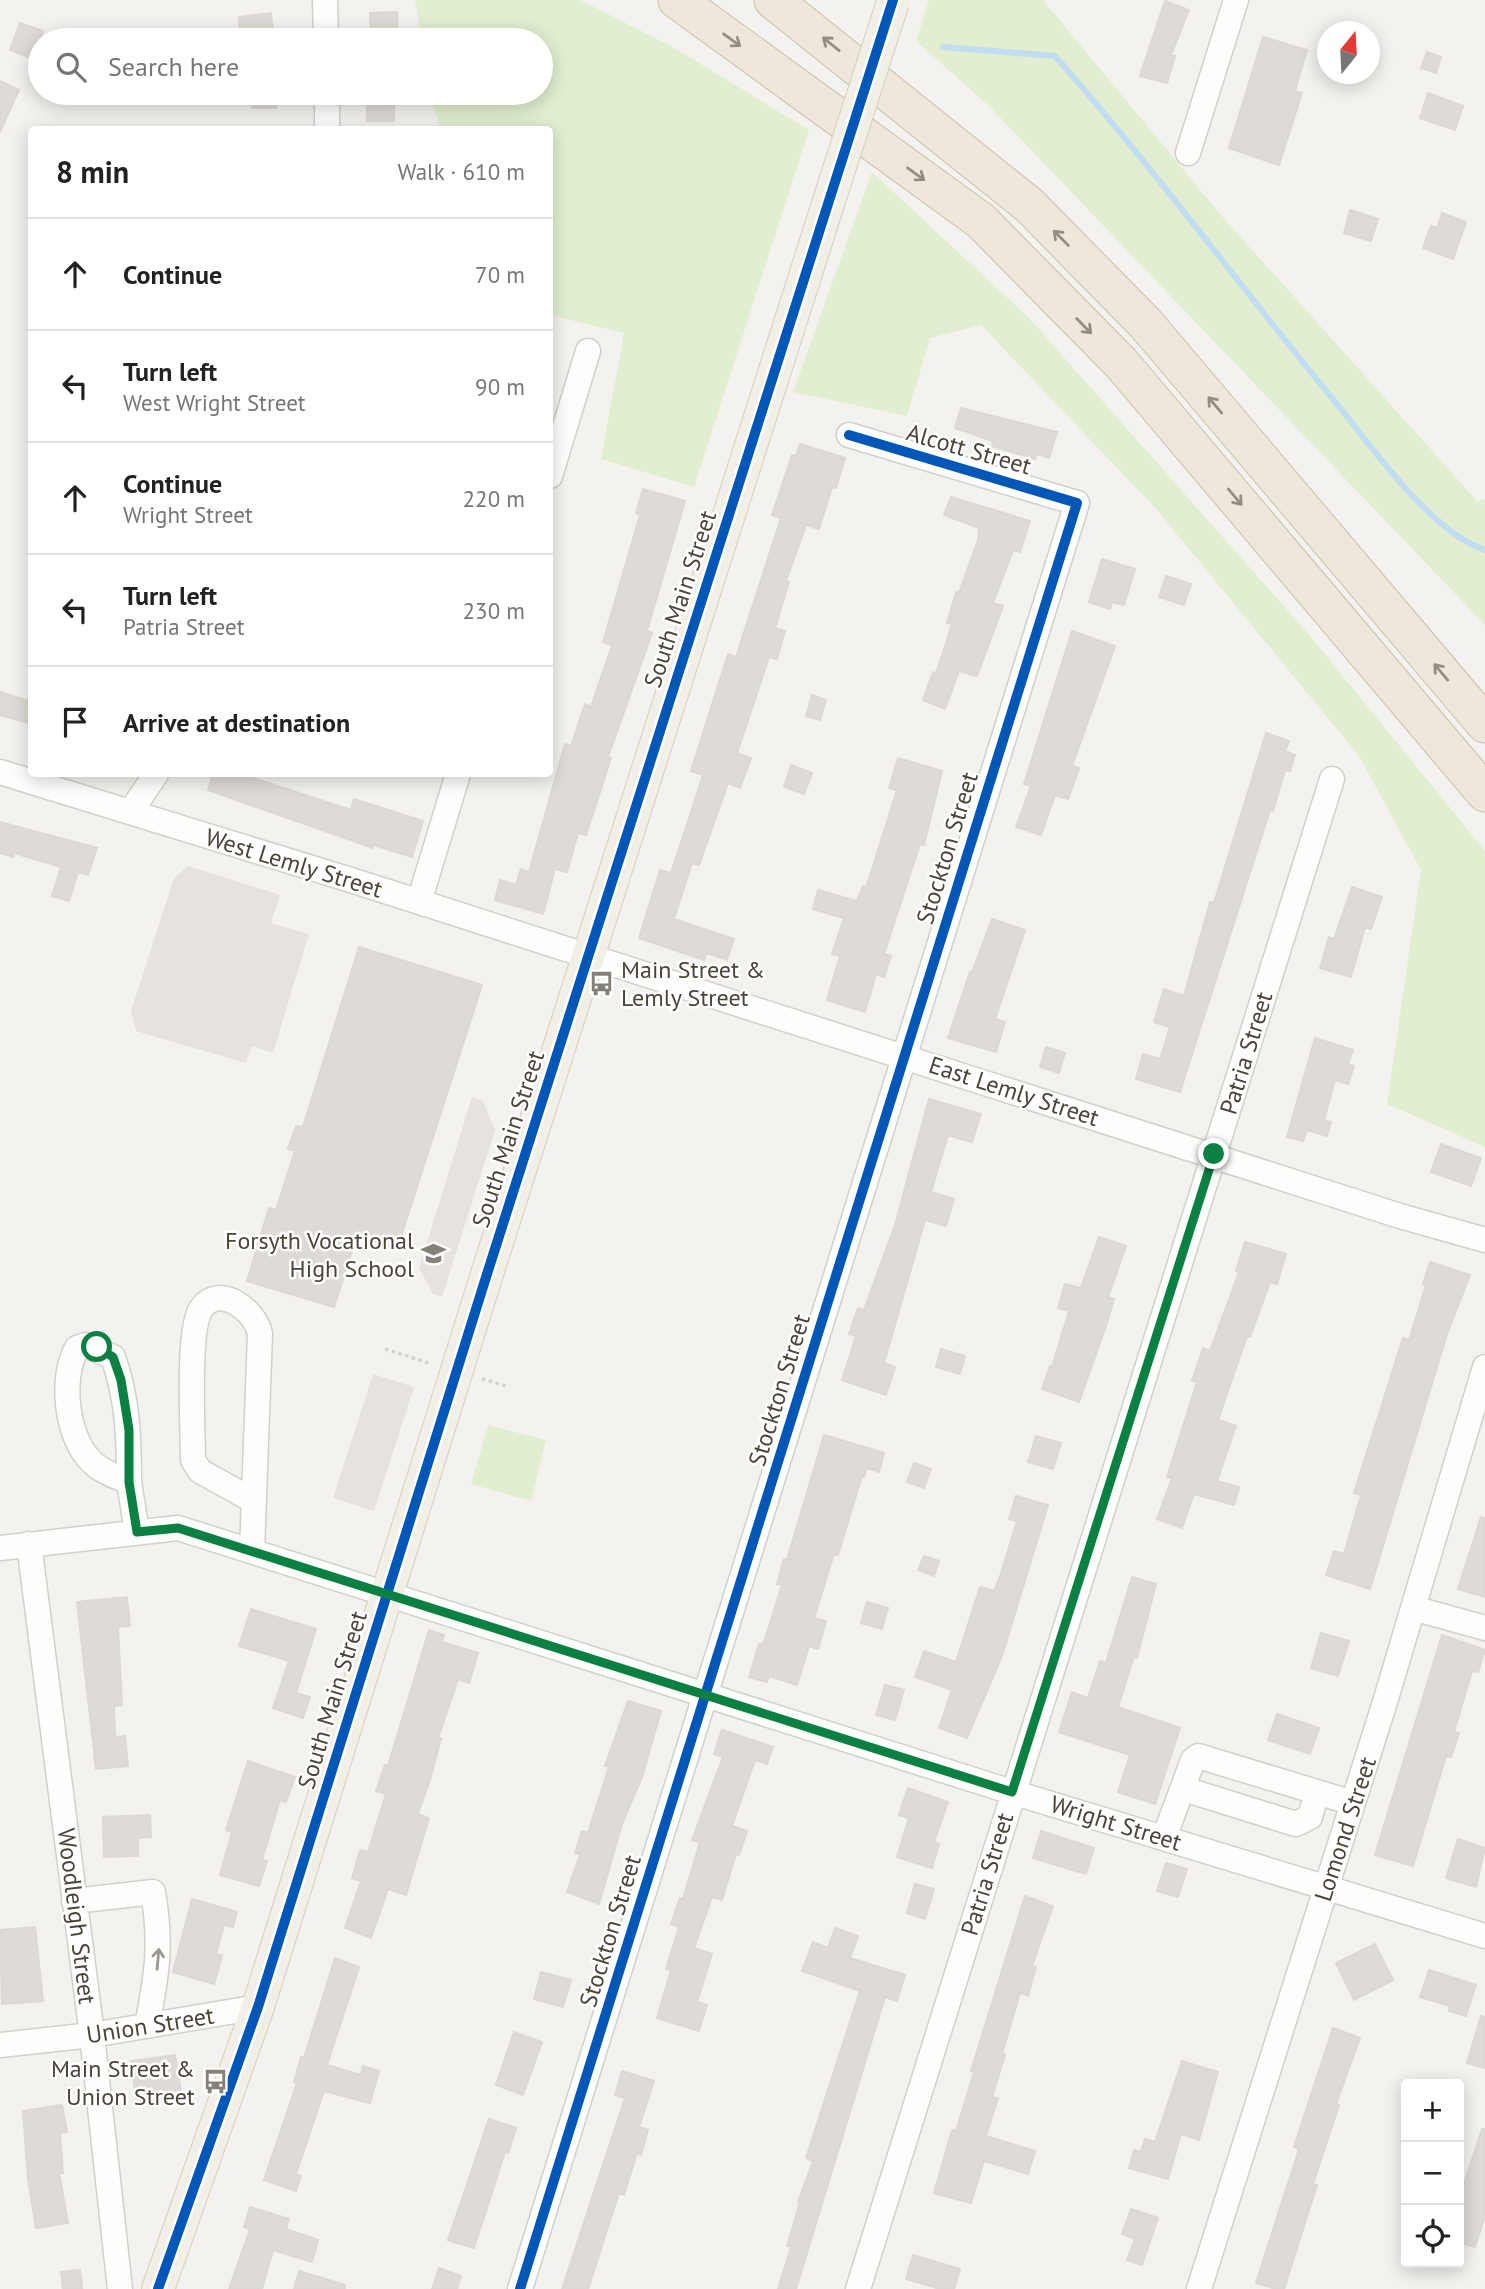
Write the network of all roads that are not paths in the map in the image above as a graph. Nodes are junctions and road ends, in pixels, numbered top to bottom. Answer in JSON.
{"nodes":[{"id":1,"x":325,"y":0,"type":"edge"},
{"id":2,"x":677,"y":0,"type":"edge"},
{"id":3,"x":773,"y":0,"type":"edge"},
{"id":4,"x":1236,"y":0,"type":"edge"},
{"id":5,"x":893,"y":1,"type":"edge"},
{"id":6,"x":326,"y":28,"type":"edge"},
{"id":7,"x":327,"y":105,"type":"edge"},
{"id":8,"x":327,"y":126,"type":"edge"},
{"id":9,"x":1188,"y":153,"type":"dead end"},
{"id":10,"x":588,"y":351,"type":"dead end"},
{"id":11,"x":849,"y":435,"type":"dead end"},
{"id":12,"x":553,"y":466,"type":"edge"},
{"id":13,"x":1077,"y":503,"type":"joint"},
{"id":14,"x":1414,"y":707,"type":"junction"},
{"id":15,"x":1485,"y":724,"type":"edge"},
{"id":16,"x":0,"y":772,"type":"edge"},
{"id":17,"x":154,"y":777,"type":"edge"},
{"id":18,"x":457,"y":777,"type":"edge"},
{"id":19,"x":1332,"y":779,"type":"dead end"},
{"id":20,"x":1485,"y":793,"type":"edge"},
{"id":21,"x":131,"y":811,"type":"junction"},
{"id":22,"x":1485,"y":820,"type":"edge"},
{"id":23,"x":419,"y":902,"type":"junction"},
{"id":24,"x":588,"y":957,"type":"junction"},
{"id":25,"x":905,"y":1056,"type":"junction"},
{"id":26,"x":1214,"y":1154,"type":"junction"},
{"id":27,"x":1485,"y":1240,"type":"edge"},
{"id":28,"x":1485,"y":1367,"type":"edge"},
{"id":29,"x":129,"y":1482,"type":"junction"},
{"id":30,"x":254,"y":1501,"type":"junction"},
{"id":31,"x":137,"y":1532,"type":"junction"},
{"id":32,"x":29,"y":1544,"type":"junction"},
{"id":33,"x":0,"y":1548,"type":"edge"},
{"id":34,"x":252,"y":1551,"type":"junction"},
{"id":35,"x":388,"y":1594,"type":"junction"},
{"id":36,"x":1413,"y":1608,"type":"junction"},
{"id":37,"x":1485,"y":1628,"type":"edge"},
{"id":38,"x":706,"y":1695,"type":"junction"},
{"id":39,"x":1184,"y":1788,"type":"junction"},
{"id":40,"x":1012,"y":1792,"type":"junction"},
{"id":41,"x":1317,"y":1792,"type":"junction"},
{"id":42,"x":1353,"y":1804,"type":"junction"},
{"id":43,"x":1164,"y":1838,"type":"junction"},
{"id":44,"x":1326,"y":1887,"type":"junction"},
{"id":45,"x":74,"y":1901,"type":"junction"},
{"id":46,"x":1485,"y":1936,"type":"edge"},
{"id":47,"x":258,"y":2007,"type":"junction"},
{"id":48,"x":147,"y":2026,"type":"junction"},
{"id":49,"x":92,"y":2035,"type":"junction"},
{"id":50,"x":0,"y":2045,"type":"edge"},
{"id":51,"x":120,"y":2289,"type":"edge"},
{"id":52,"x":158,"y":2289,"type":"edge"},
{"id":53,"x":520,"y":2289,"type":"edge"},
{"id":54,"x":859,"y":2289,"type":"edge"},
{"id":55,"x":1199,"y":2289,"type":"edge"}],
"edges":[{"from":1,"to":6,"type":"street"},
{"from":2,"to":14,"type":"highway","one_way":true},
{"from":15,"to":3,"type":"highway","one_way":true},
{"from":4,"to":9,"type":"street"},
{"from":5,"to":24,"type":"main road","name":"South Main Street","bridge":true},
{"from":7,"to":8,"type":"street"},
{"from":10,"to":12,"type":"street"},
{"from":11,"to":13,"type":"street","name":"Alcott Street"},
{"from":13,"to":25,"type":"street","name":"Stockton Street"},
{"from":14,"to":20,"type":"highway"},
{"from":14,"to":22,"type":"highway"},
{"from":16,"to":21,"type":"street","name":"West Lemly Street"},
{"from":17,"to":21,"type":"street"},
{"from":18,"to":23,"type":"street"},
{"from":19,"to":26,"type":"street","name":"Patria Street"},
{"from":21,"to":23,"type":"street","name":"West Lemly Street"},
{"from":23,"to":24,"type":"street","name":"West Lemly Street"},
{"from":24,"to":25,"type":"street","name":"East Lemly Street"},
{"from":24,"to":35,"type":"main road","name":"South Main Street"},
{"from":25,"to":26,"type":"street","name":"East Lemly Street"},
{"from":25,"to":38,"type":"street","name":"Stockton Street"},
{"from":26,"to":27,"type":"street","name":"East Lemly Street"},
{"from":26,"to":40,"type":"street","name":"Patria Street"},
{"from":28,"to":36,"type":"street","name":"Lomond Street"},
{"from":29,"to":29,"type":"street"},
{"from":29,"to":31,"type":"street"},
{"from":30,"to":30,"type":"street"},
{"from":30,"to":34,"type":"street"},
{"from":31,"to":32,"type":"street","name":"Wright Street"},
{"from":31,"to":34,"type":"street","name":"Wright Street"},
{"from":32,"to":33,"type":"street","name":"Wright Street"},
{"from":32,"to":45,"type":"street","name":"Woodleigh Street"},
{"from":34,"to":35,"type":"street","name":"Wright Street"},
{"from":35,"to":38,"type":"street","name":"Wright Street"},
{"from":35,"to":47,"type":"main road","name":"South Main Street"},
{"from":36,"to":37,"type":"street"},
{"from":36,"to":42,"type":"street","name":"Lomond Street"},
{"from":38,"to":40,"type":"street","name":"Wright Street"},
{"from":38,"to":53,"type":"street","name":"Stockton Street"},
{"from":39,"to":41,"type":"street"},
{"from":39,"to":41,"type":"street"},
{"from":39,"to":43,"type":"street"},
{"from":40,"to":43,"type":"street","name":"Wright Street"},
{"from":40,"to":54,"type":"street","name":"Patria Street"},
{"from":41,"to":42,"type":"street"},
{"from":42,"to":44,"type":"street","name":"Lomond Street"},
{"from":43,"to":44,"type":"street","name":"Wright Street"},
{"from":44,"to":46,"type":"street","name":"Wright Street"},
{"from":44,"to":55,"type":"street","name":"Lomond Street"},
{"from":48,"to":45,"type":"street","one_way":true},
{"from":45,"to":49,"type":"street","name":"Woodleigh Street"},
{"from":47,"to":48,"type":"street","name":"Union Street"},
{"from":47,"to":52,"type":"main road","name":"South Main Street"},
{"from":48,"to":49,"type":"street","name":"Union Street"},
{"from":49,"to":50,"type":"street","name":"Union Street"},
{"from":49,"to":51,"type":"street","name":"Woodleigh Street"}]}
